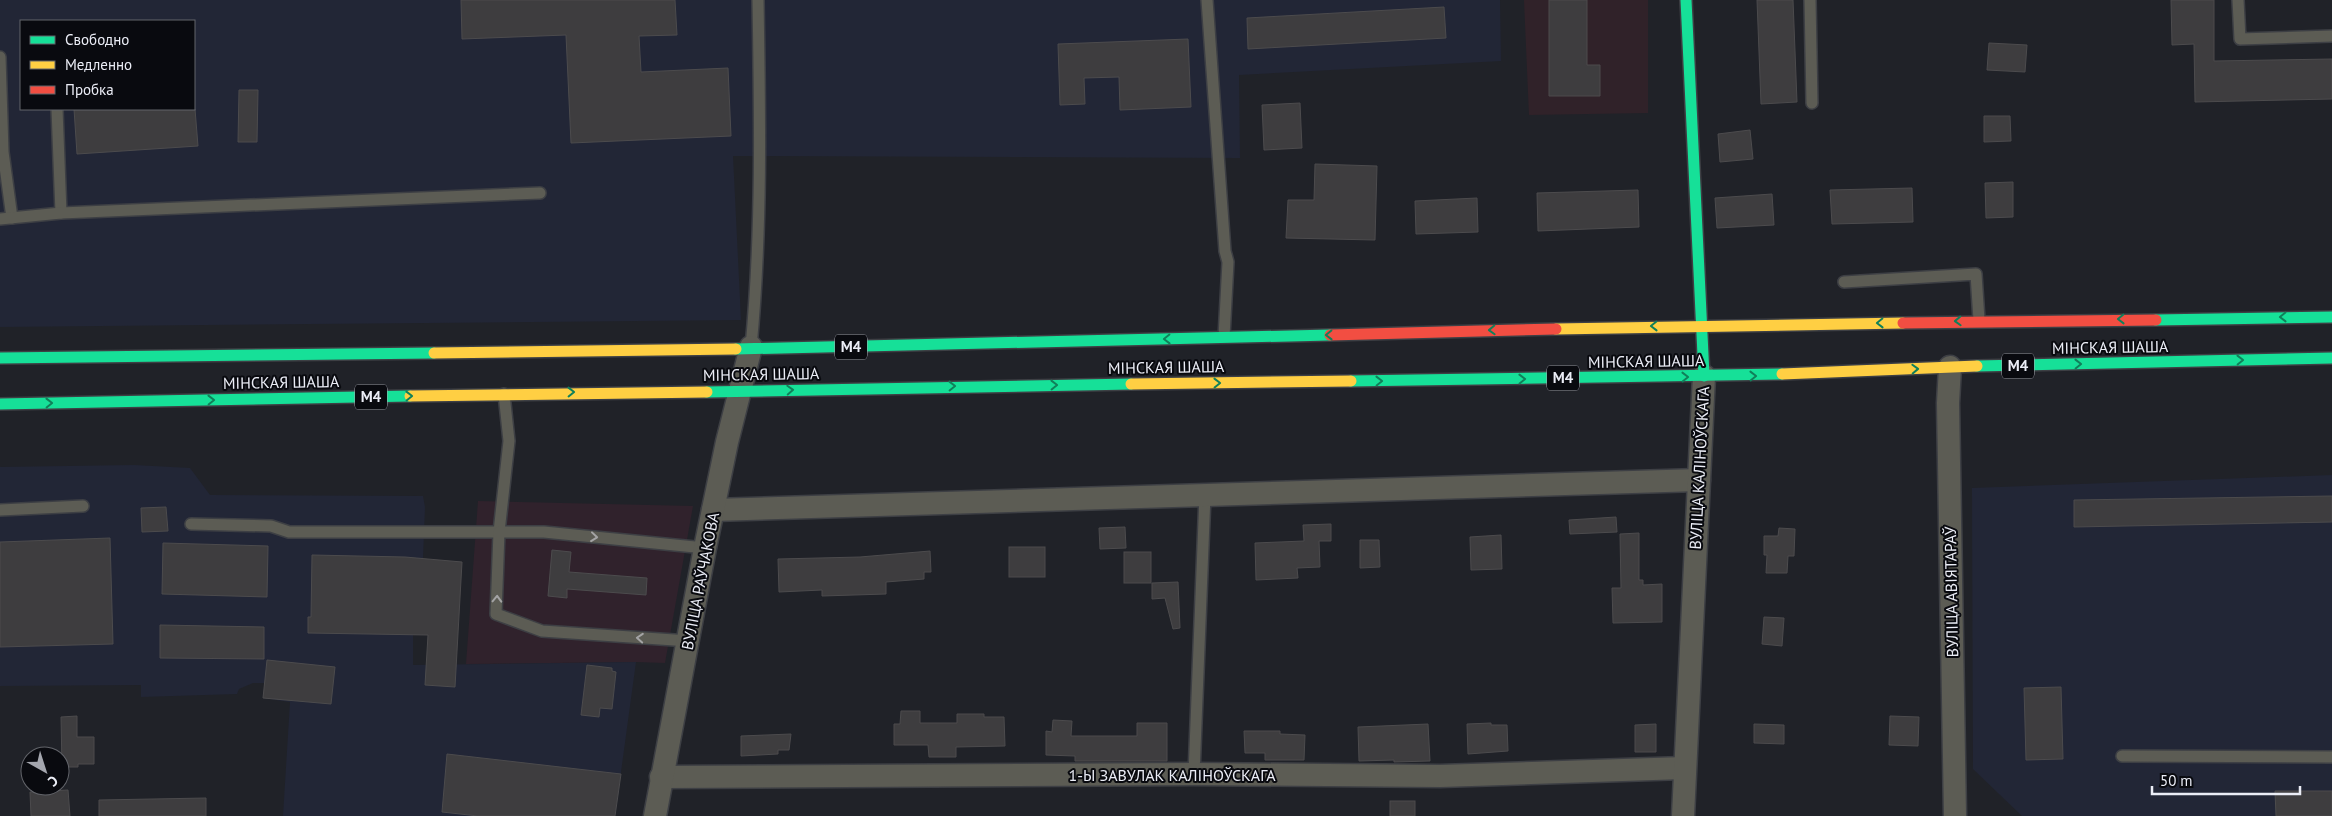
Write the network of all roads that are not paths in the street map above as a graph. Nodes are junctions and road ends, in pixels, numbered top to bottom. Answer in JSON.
{"nodes":[{"id":1,"x":758,"y":0,"type":"edge"},
{"id":2,"x":1207,"y":0,"type":"edge"},
{"id":3,"x":1686,"y":0,"type":"edge"},
{"id":4,"x":1810,"y":0,"type":"edge"},
{"id":5,"x":2238,"y":0,"type":"edge"},
{"id":6,"x":2332,"y":36,"type":"edge"},
{"id":7,"x":0,"y":57,"type":"edge"},
{"id":8,"x":1812,"y":103,"type":"dead end"},
{"id":9,"x":57,"y":110,"type":"edge"},
{"id":10,"x":540,"y":192,"type":"dead end"},
{"id":11,"x":61,"y":213,"type":"junction"},
{"id":12,"x":12,"y":218,"type":"junction"},
{"id":13,"x":0,"y":219,"type":"edge"},
{"id":14,"x":1844,"y":282,"type":"dead end"},
{"id":15,"x":2332,"y":317,"type":"edge"},
{"id":16,"x":1979,"y":320,"type":"junction"},
{"id":17,"x":1703,"y":325,"type":"junction"},
{"id":18,"x":1224,"y":337,"type":"junction"},
{"id":19,"x":751,"y":347,"type":"junction"},
{"id":20,"x":0,"y":358,"type":"edge"},
{"id":21,"x":2332,"y":358,"type":"edge"},
{"id":22,"x":1950,"y":367,"type":"junction"},
{"id":23,"x":1704,"y":376,"type":"junction"},
{"id":24,"x":741,"y":392,"type":"junction"},
{"id":25,"x":504,"y":394,"type":"junction"},
{"id":26,"x":0,"y":404,"type":"edge"},
{"id":27,"x":1699,"y":480,"type":"junction"},
{"id":28,"x":1205,"y":495,"type":"junction"},
{"id":29,"x":83,"y":506,"type":"dead end"},
{"id":30,"x":0,"y":510,"type":"edge"},
{"id":31,"x":713,"y":510,"type":"junction"},
{"id":32,"x":191,"y":524,"type":"dead end"},
{"id":33,"x":499,"y":532,"type":"junction"},
{"id":34,"x":705,"y":548,"type":"junction"},
{"id":35,"x":689,"y":641,"type":"junction"},
{"id":36,"x":2122,"y":756,"type":"dead end"},
{"id":37,"x":2332,"y":757,"type":"edge"},
{"id":38,"x":1684,"y":768,"type":"junction"},
{"id":39,"x":1194,"y":774,"type":"junction"},
{"id":40,"x":661,"y":777,"type":"junction"},
{"id":41,"x":655,"y":816,"type":"edge"},
{"id":42,"x":1683,"y":816,"type":"edge"},
{"id":43,"x":1955,"y":816,"type":"edge"}],
"edges":[{"from":1,"to":19,"type":"lane"},
{"from":2,"to":18,"type":"lane"},
{"from":3,"to":17,"type":"main road","name":"ВУЛІЦА КАЛІНОЎСКАГА"},
{"from":4,"to":8,"type":"lane"},
{"from":5,"to":6,"type":"lane"},
{"from":7,"to":12,"type":"lane"},
{"from":9,"to":11,"type":"lane"},
{"from":10,"to":11,"type":"lane"},
{"from":11,"to":12,"type":"lane"},
{"from":12,"to":13,"type":"lane"},
{"from":14,"to":16,"type":"lane"},
{"from":15,"to":16,"type":"main road","name":"МІНСКАЯ ШАША","number":"М4","one_way":true},
{"from":16,"to":17,"type":"main road","name":"МІНСКАЯ ШАША","number":"М4","one_way":true},
{"from":17,"to":18,"type":"main road","name":"МІНСКАЯ ШАША","number":"М4","one_way":true},
{"from":17,"to":23,"type":"main road","name":"ВУЛІЦА КАЛІНОЎСКАГА"},
{"from":18,"to":19,"type":"main road","name":"МІНСКАЯ ШАША","number":"М4","one_way":true},
{"from":19,"to":20,"type":"main road","name":"МІНСКАЯ ШАША","number":"М4"},
{"from":19,"to":24,"type":"street","name":"ВУЛІЦА РАЎЧАКОВА"},
{"from":22,"to":21,"type":"main road","name":"МІНСКАЯ ШАША","number":"М4","one_way":true},
{"from":23,"to":22,"type":"main road","name":"МІНСКАЯ ШАША","number":"М4","one_way":true},
{"from":22,"to":43,"type":"street","name":"ВУЛІЦА АВІЯТАРАЎ"},
{"from":24,"to":23,"type":"main road","name":"МІНСКАЯ ШАША","number":"М4","one_way":true},
{"from":23,"to":27,"type":"street","name":"ВУЛІЦА КАЛІНОЎСКАГА"},
{"from":25,"to":24,"type":"main road","name":"МІНСКАЯ ШАША","number":"М4","one_way":true},
{"from":24,"to":31,"type":"street","name":"ВУЛІЦА РАЎЧАКОВА"},
{"from":26,"to":25,"type":"main road","name":"МІНСКАЯ ШАША","number":"М4","one_way":true},
{"from":25,"to":33,"type":"lane"},
{"from":27,"to":28,"type":"street"},
{"from":27,"to":38,"type":"street","name":"ВУЛІЦА КАЛІНОЎСКАГА"},
{"from":28,"to":31,"type":"street"},
{"from":28,"to":39,"type":"lane"},
{"from":29,"to":30,"type":"lane"},
{"from":31,"to":34,"type":"street","name":"ВУЛІЦА РАЎЧАКОВА"},
{"from":32,"to":33,"type":"lane"},
{"from":33,"to":34,"type":"lane","one_way":true},
{"from":35,"to":33,"type":"lane","one_way":true},
{"from":34,"to":35,"type":"street","name":"ВУЛІЦА РАЎЧАКОВА"},
{"from":35,"to":40,"type":"street","name":"ВУЛІЦА РАЎЧАКОВА"},
{"from":36,"to":37,"type":"lane"},
{"from":38,"to":39,"type":"street","name":"1-Ы ЗАВУЛАК КАЛІНОЎСКАГА"},
{"from":38,"to":42,"type":"street","name":"ВУЛІЦА КАЛІНОЎСКАГА"},
{"from":39,"to":40,"type":"street","name":"1-Ы ЗАВУЛАК КАЛІНОЎСКАГА"},
{"from":40,"to":41,"type":"street","name":"ВУЛІЦА РАЎЧАКОВА"}]}
